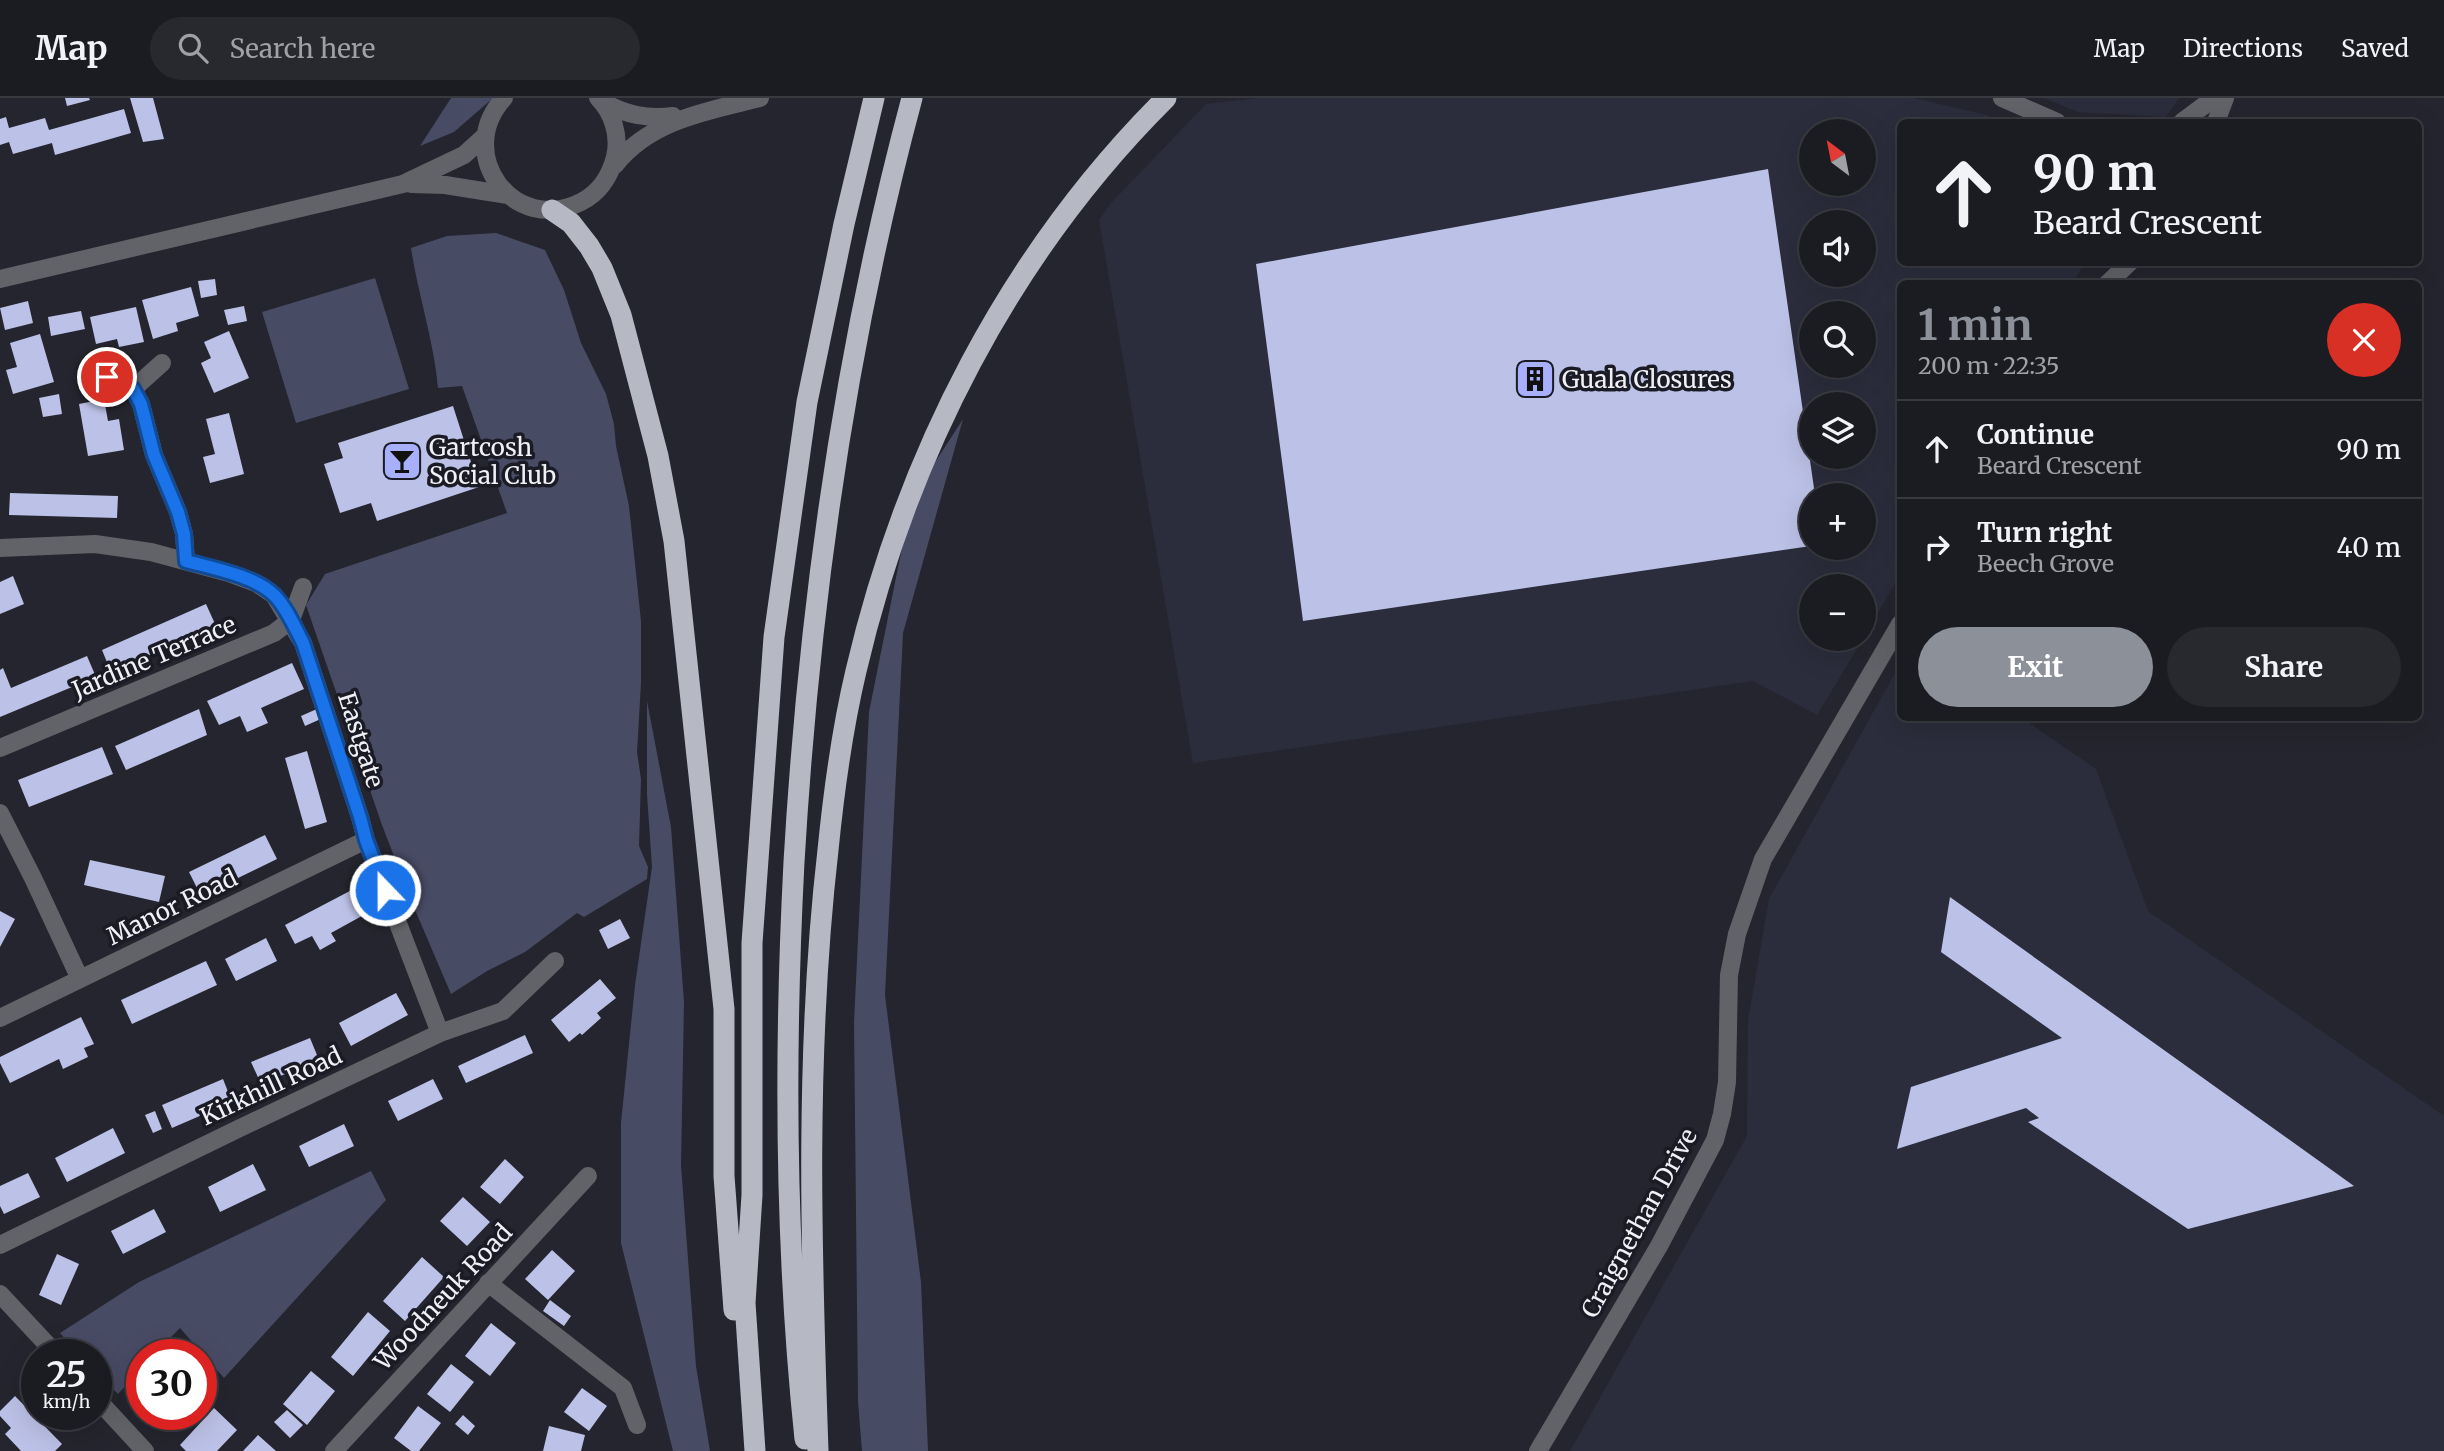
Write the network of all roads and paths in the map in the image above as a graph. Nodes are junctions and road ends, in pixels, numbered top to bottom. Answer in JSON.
{"nodes":[{"id":1,"x":504,"y":98,"type":"edge"},
{"id":2,"x":760,"y":98,"type":"edge"},
{"id":3,"x":874,"y":98,"type":"edge"},
{"id":4,"x":912,"y":98,"type":"edge"},
{"id":5,"x":1166,"y":98,"type":"edge"},
{"id":6,"x":2002,"y":98,"type":"edge"},
{"id":7,"x":2214,"y":98,"type":"edge"},
{"id":8,"x":2225,"y":98,"type":"edge"},
{"id":9,"x":599,"y":100,"type":"edge"},
{"id":10,"x":697,"y":114,"type":"junction"},
{"id":11,"x":2050,"y":119,"type":"edge"},
{"id":12,"x":2186,"y":119,"type":"edge"},
{"id":13,"x":2217,"y":119,"type":"edge"},
{"id":14,"x":485,"y":136,"type":"junction"},
{"id":15,"x":612,"y":168,"type":"junction"},
{"id":16,"x":403,"y":184,"type":"junction"},
{"id":17,"x":508,"y":195,"type":"junction"},
{"id":18,"x":552,"y":210,"type":"junction"},
{"id":19,"x":2126,"y":266,"type":"edge"},
{"id":20,"x":0,"y":279,"type":"edge"},
{"id":21,"x":2110,"y":280,"type":"edge"},
{"id":22,"x":162,"y":363,"type":"dead end"},
{"id":23,"x":107,"y":377,"type":"dead end"},
{"id":24,"x":133,"y":389,"type":"junction"},
{"id":25,"x":0,"y":548,"type":"edge"},
{"id":26,"x":186,"y":561,"type":"junction"},
{"id":27,"x":303,"y":587,"type":"dead end"},
{"id":28,"x":291,"y":620,"type":"junction"},
{"id":29,"x":1897,"y":630,"type":"edge"},
{"id":30,"x":0,"y":748,"type":"edge"},
{"id":31,"x":0,"y":813,"type":"edge"},
{"id":32,"x":366,"y":840,"type":"junction"},
{"id":33,"x":555,"y":961,"type":"dead end"},
{"id":34,"x":80,"y":979,"type":"junction"},
{"id":35,"x":0,"y":1018,"type":"edge"},
{"id":36,"x":440,"y":1033,"type":"junction"},
{"id":37,"x":588,"y":1176,"type":"dead end"},
{"id":38,"x":0,"y":1245,"type":"edge"},
{"id":39,"x":488,"y":1283,"type":"junction"},
{"id":40,"x":0,"y":1294,"type":"edge"},
{"id":41,"x":42,"y":1339,"type":"edge"},
{"id":42,"x":112,"y":1415,"type":"edge"},
{"id":43,"x":637,"y":1425,"type":"dead end"},
{"id":44,"x":145,"y":1451,"type":"edge"},
{"id":45,"x":334,"y":1451,"type":"edge"},
{"id":46,"x":747,"y":1451,"type":"edge"},
{"id":47,"x":755,"y":1451,"type":"edge"},
{"id":48,"x":807,"y":1451,"type":"edge"},
{"id":49,"x":818,"y":1451,"type":"edge"},
{"id":50,"x":1538,"y":1451,"type":"edge"}],
"edges":[{"from":1,"to":14,"type":"street"},
{"from":2,"to":10,"type":"street"},
{"from":3,"to":47,"type":"highway"},
{"from":4,"to":48,"type":"highway"},
{"from":5,"to":49,"type":"highway"},
{"from":6,"to":11,"type":"street"},
{"from":7,"to":12,"type":"street"},
{"from":8,"to":13,"type":"street"},
{"from":9,"to":10,"type":"street"},
{"from":9,"to":15,"type":"street"},
{"from":10,"to":15,"type":"street"},
{"from":14,"to":16,"type":"street"},
{"from":14,"to":17,"type":"street"},
{"from":15,"to":18,"type":"street"},
{"from":16,"to":17,"type":"street"},
{"from":16,"to":20,"type":"street"},
{"from":17,"to":18,"type":"street"},
{"from":18,"to":46,"type":"highway"},
{"from":19,"to":21,"type":"street"},
{"from":22,"to":24,"type":"street"},
{"from":23,"to":24,"type":"street"},
{"from":24,"to":26,"type":"street"},
{"from":25,"to":26,"type":"street","name":"Eastgate"},
{"from":26,"to":28,"type":"street","name":"Eastgate"},
{"from":27,"to":28,"type":"street"},
{"from":28,"to":30,"type":"street","name":"Jardine Terrace"},
{"from":28,"to":32,"type":"street","name":"Eastgate"},
{"from":29,"to":50,"type":"street","name":"Craignethan Drive"},
{"from":31,"to":34,"type":"street"},
{"from":32,"to":34,"type":"street","name":"Manor Road"},
{"from":32,"to":36,"type":"street","name":"Eastgate"},
{"from":33,"to":36,"type":"street","name":"Kirkhill Road"},
{"from":34,"to":35,"type":"street","name":"Manor Road"},
{"from":36,"to":38,"type":"street","name":"Kirkhill Road"},
{"from":37,"to":39,"type":"street","name":"Woodneuk Road"},
{"from":39,"to":43,"type":"street"},
{"from":39,"to":45,"type":"street","name":"Woodneuk Road"},
{"from":40,"to":41,"type":"street"},
{"from":42,"to":44,"type":"street"}]}
